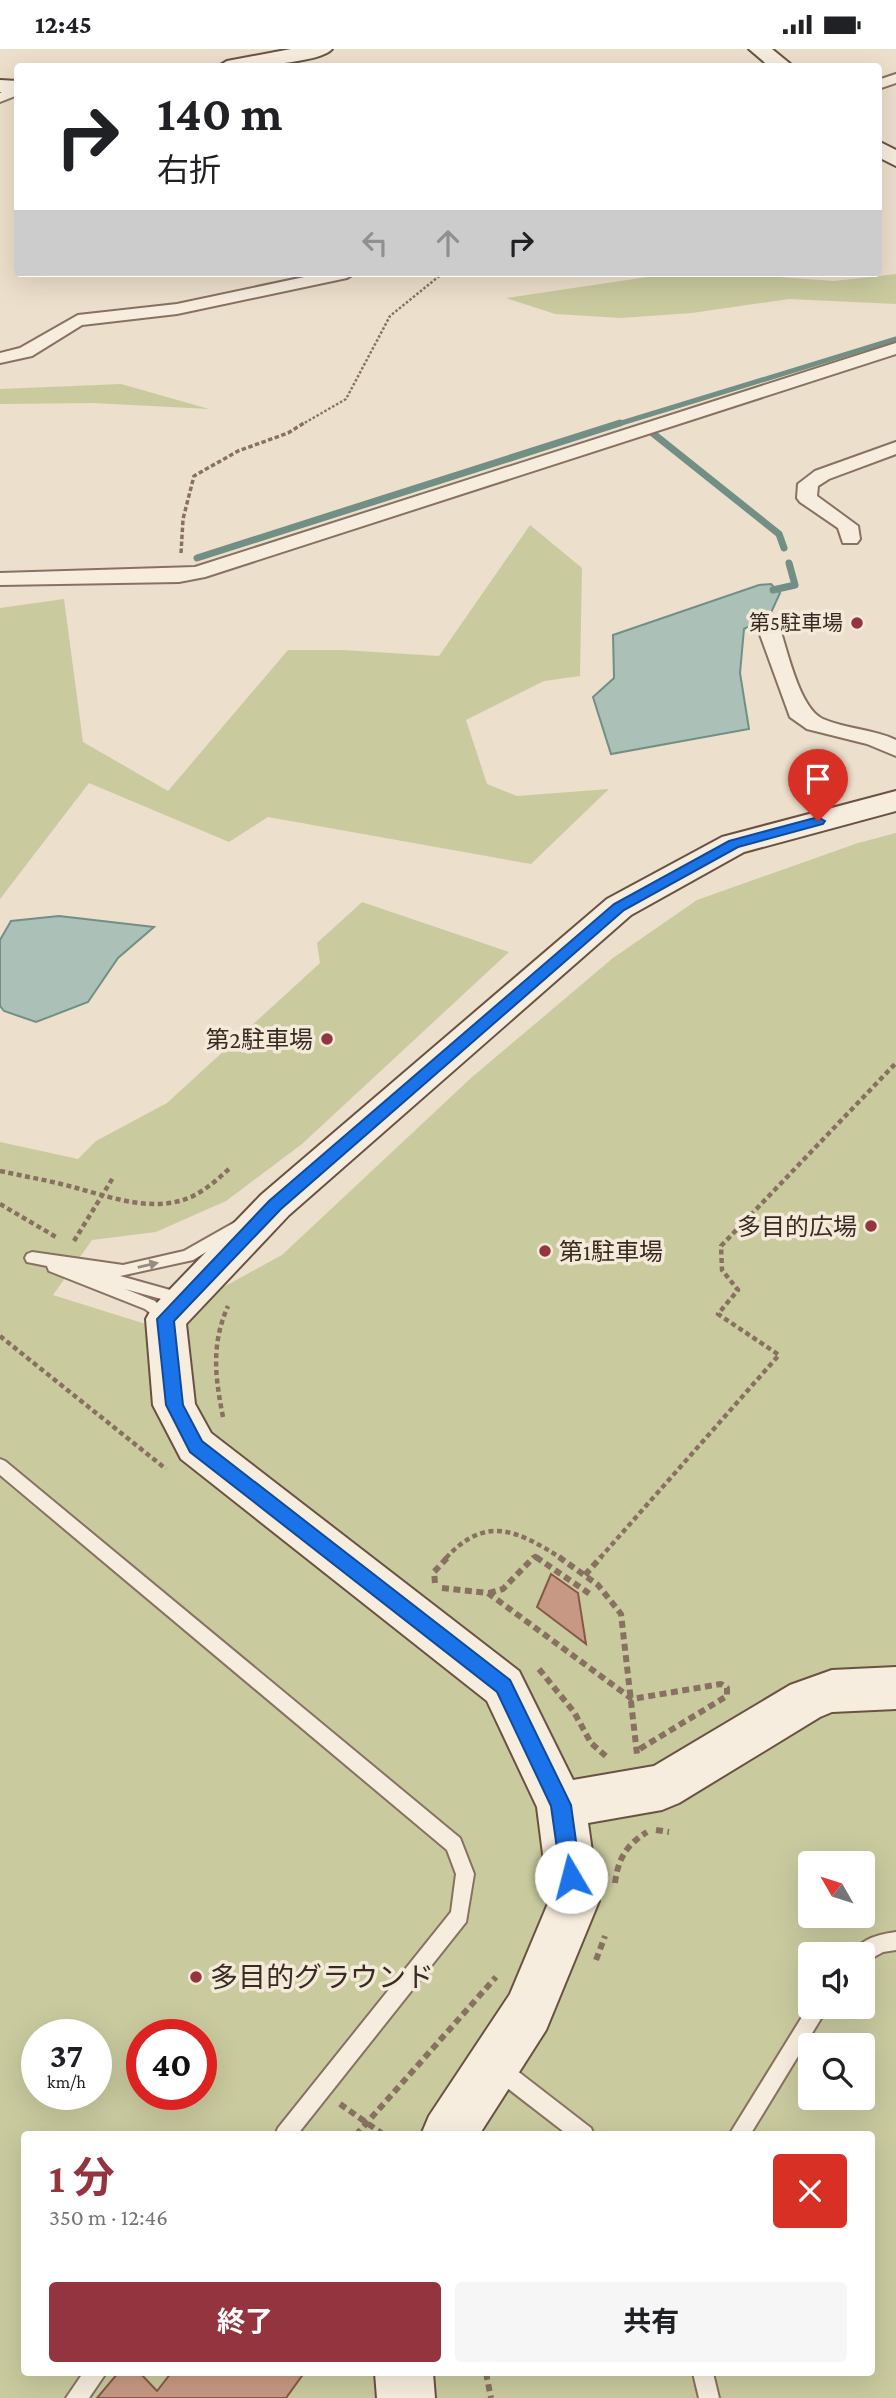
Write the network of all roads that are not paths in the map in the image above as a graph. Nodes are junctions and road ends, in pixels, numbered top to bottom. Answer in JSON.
{"nodes":[{"id":1,"x":322,"y":49,"type":"edge"},
{"id":2,"x":759,"y":49,"type":"edge"},
{"id":3,"x":248,"y":63,"type":"edge"},
{"id":4,"x":778,"y":63,"type":"edge"},
{"id":5,"x":328,"y":277,"type":"edge"},
{"id":6,"x":896,"y":348,"type":"edge"},
{"id":7,"x":0,"y":358,"type":"edge"},
{"id":8,"x":896,"y":448,"type":"edge"},
{"id":9,"x":850,"y":539,"type":"dead end"},
{"id":10,"x":0,"y":579,"type":"edge"},
{"id":11,"x":769,"y":629,"type":"dead end"},
{"id":12,"x":896,"y":750,"type":"edge"},
{"id":13,"x":896,"y":801,"type":"edge"},
{"id":14,"x":275,"y":1205,"type":"junction"},
{"id":15,"x":32,"y":1258,"type":"junction"},
{"id":16,"x":175,"y":1309,"type":"junction"},
{"id":17,"x":0,"y":1466,"type":"edge"},
{"id":18,"x":896,"y":1688,"type":"edge"},
{"id":19,"x":561,"y":1805,"type":"junction"},
{"id":20,"x":896,"y":1941,"type":"edge"},
{"id":21,"x":875,"y":1946,"type":"edge"},
{"id":22,"x":812,"y":2019,"type":"edge"},
{"id":23,"x":493,"y":2065,"type":"junction"},
{"id":24,"x":288,"y":2131,"type":"edge"},
{"id":25,"x":451,"y":2131,"type":"edge"},
{"id":26,"x":579,"y":2131,"type":"edge"},
{"id":27,"x":742,"y":2131,"type":"edge"},
{"id":28,"x":94,"y":2376,"type":"edge"},
{"id":29,"x":404,"y":2376,"type":"edge"},
{"id":30,"x":704,"y":2376,"type":"edge"},
{"id":31,"x":76,"y":2398,"type":"edge"},
{"id":32,"x":406,"y":2398,"type":"edge"},
{"id":33,"x":709,"y":2398,"type":"edge"}],
"edges":[{"from":1,"to":3,"type":"street"},
{"from":2,"to":4,"type":"street"},
{"from":5,"to":7,"type":"street"},
{"from":6,"to":10,"type":"street"},
{"from":8,"to":9,"type":"street"},
{"from":11,"to":12,"type":"street"},
{"from":13,"to":14,"type":"street"},
{"from":15,"to":14,"type":"lane","one_way":true},
{"from":14,"to":16,"type":"street"},
{"from":15,"to":16,"type":"lane"},
{"from":15,"to":16,"type":"lane"},
{"from":16,"to":19,"type":"street"},
{"from":17,"to":24,"type":"lane"},
{"from":18,"to":19,"type":"street"},
{"from":19,"to":23,"type":"street"},
{"from":20,"to":21,"type":"lane"},
{"from":22,"to":27,"type":"lane"},
{"from":23,"to":25,"type":"street"},
{"from":23,"to":26,"type":"lane"},
{"from":28,"to":31,"type":"lane"},
{"from":29,"to":32,"type":"street"},
{"from":30,"to":33,"type":"lane"}]}
